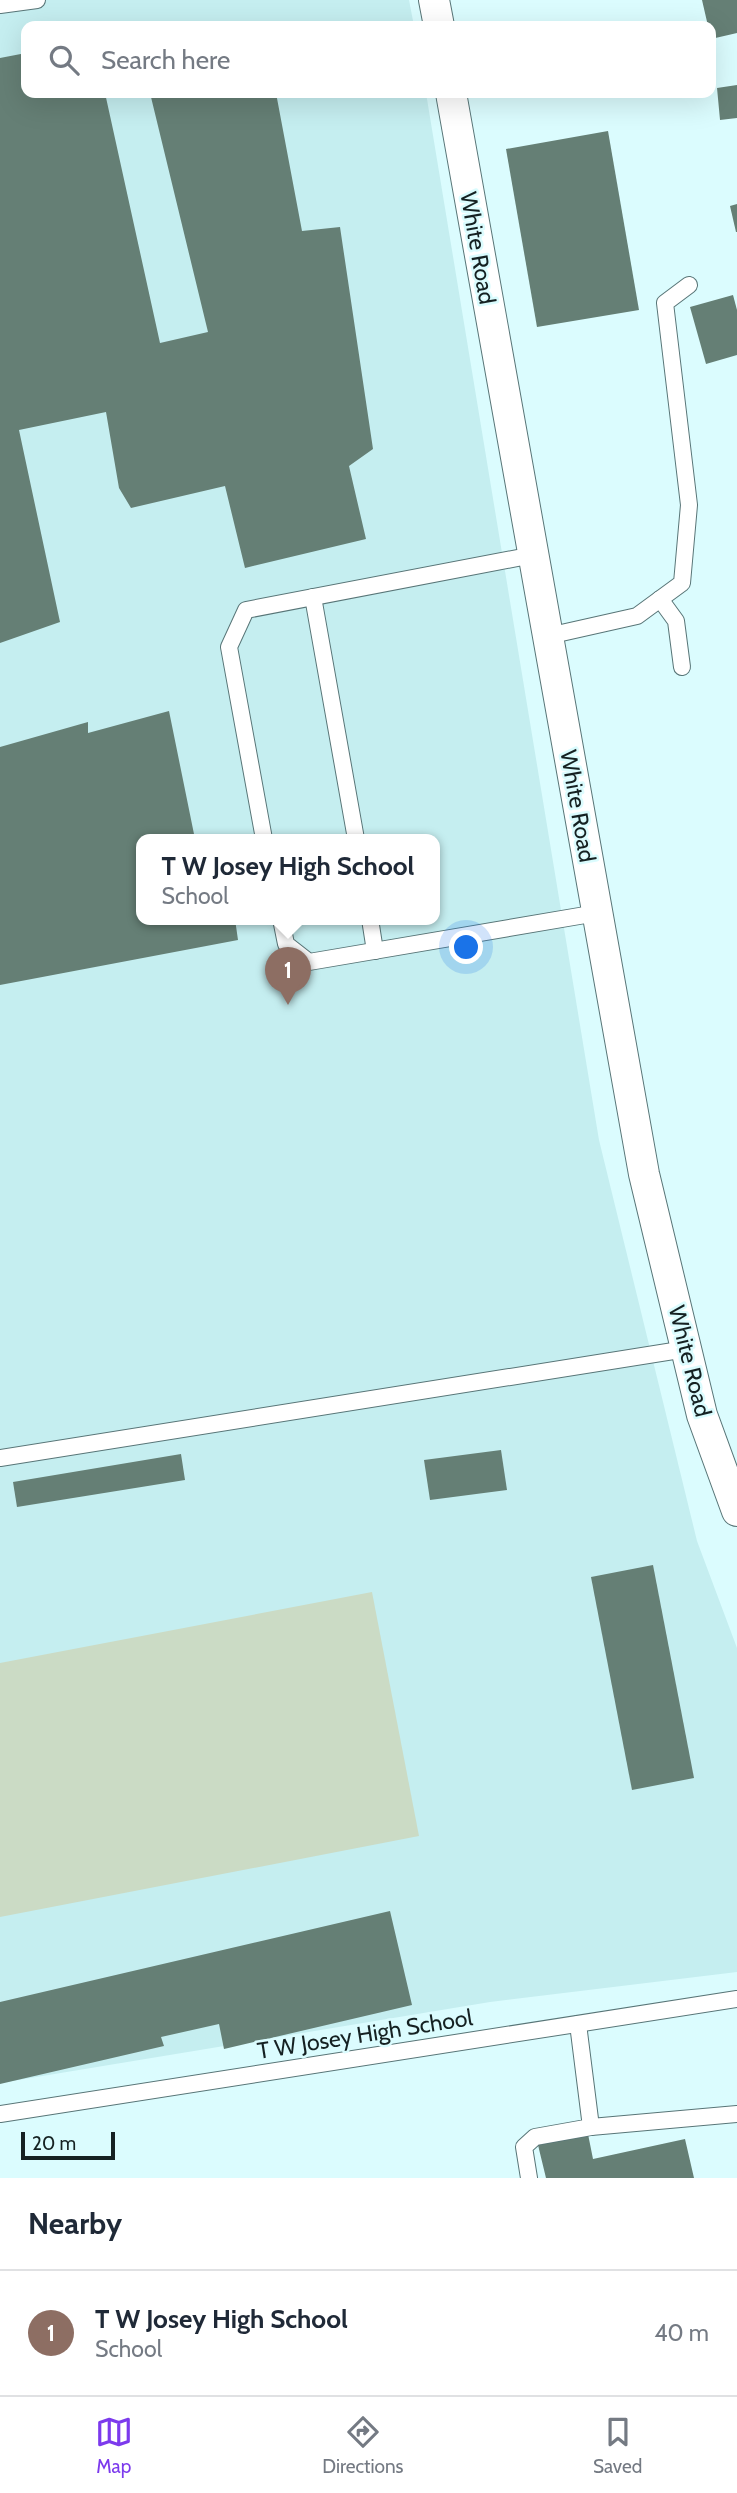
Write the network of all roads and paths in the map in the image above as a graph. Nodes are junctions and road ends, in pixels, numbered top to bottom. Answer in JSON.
{"nodes":[{"id":1,"x":37,"y":0,"type":"edge"},
{"id":2,"x":434,"y":0,"type":"edge"},
{"id":3,"x":0,"y":5,"type":"edge"},
{"id":4,"x":438,"y":21,"type":"edge"},
{"id":5,"x":452,"y":98,"type":"edge"},
{"id":6,"x":689,"y":285,"type":"dead end"},
{"id":7,"x":533,"y":555,"type":"junction"},
{"id":8,"x":313,"y":597,"type":"junction"},
{"id":9,"x":660,"y":600,"type":"junction"},
{"id":10,"x":548,"y":636,"type":"junction"},
{"id":11,"x":682,"y":667,"type":"dead end"},
{"id":12,"x":263,"y":834,"type":"edge"},
{"id":13,"x":355,"y":834,"type":"edge"},
{"id":14,"x":597,"y":913,"type":"junction"},
{"id":15,"x":282,"y":925,"type":"edge"},
{"id":16,"x":371,"y":925,"type":"edge"},
{"id":17,"x":376,"y":951,"type":"junction"},
{"id":18,"x":686,"y":1349,"type":"junction"},
{"id":19,"x":0,"y":1458,"type":"edge"},
{"id":20,"x":737,"y":1511,"type":"edge"},
{"id":21,"x":737,"y":1999,"type":"edge"},
{"id":22,"x":578,"y":2024,"type":"junction"},
{"id":23,"x":0,"y":2114,"type":"edge"},
{"id":24,"x":737,"y":2114,"type":"edge"},
{"id":25,"x":591,"y":2127,"type":"junction"},
{"id":26,"x":529,"y":2178,"type":"edge"}],
"edges":[{"from":1,"to":3,"type":"lane"},
{"from":2,"to":4,"type":"street"},
{"from":5,"to":7,"type":"street","name":"White Road"},
{"from":6,"to":9,"type":"lane"},
{"from":7,"to":8,"type":"lane"},
{"from":7,"to":10,"type":"street","name":"White Road"},
{"from":8,"to":12,"type":"lane"},
{"from":8,"to":13,"type":"lane"},
{"from":9,"to":10,"type":"lane"},
{"from":9,"to":11,"type":"lane"},
{"from":10,"to":14,"type":"street","name":"White Road"},
{"from":14,"to":17,"type":"lane"},
{"from":14,"to":18,"type":"street","name":"White Road"},
{"from":15,"to":17,"type":"lane"},
{"from":16,"to":17,"type":"lane"},
{"from":18,"to":19,"type":"lane"},
{"from":18,"to":20,"type":"street","name":"White Road"},
{"from":21,"to":22,"type":"lane","name":"T W Josey High School"},
{"from":22,"to":23,"type":"lane","name":"T W Josey High School"},
{"from":22,"to":25,"type":"lane"},
{"from":24,"to":25,"type":"lane"},
{"from":25,"to":26,"type":"lane"}]}
